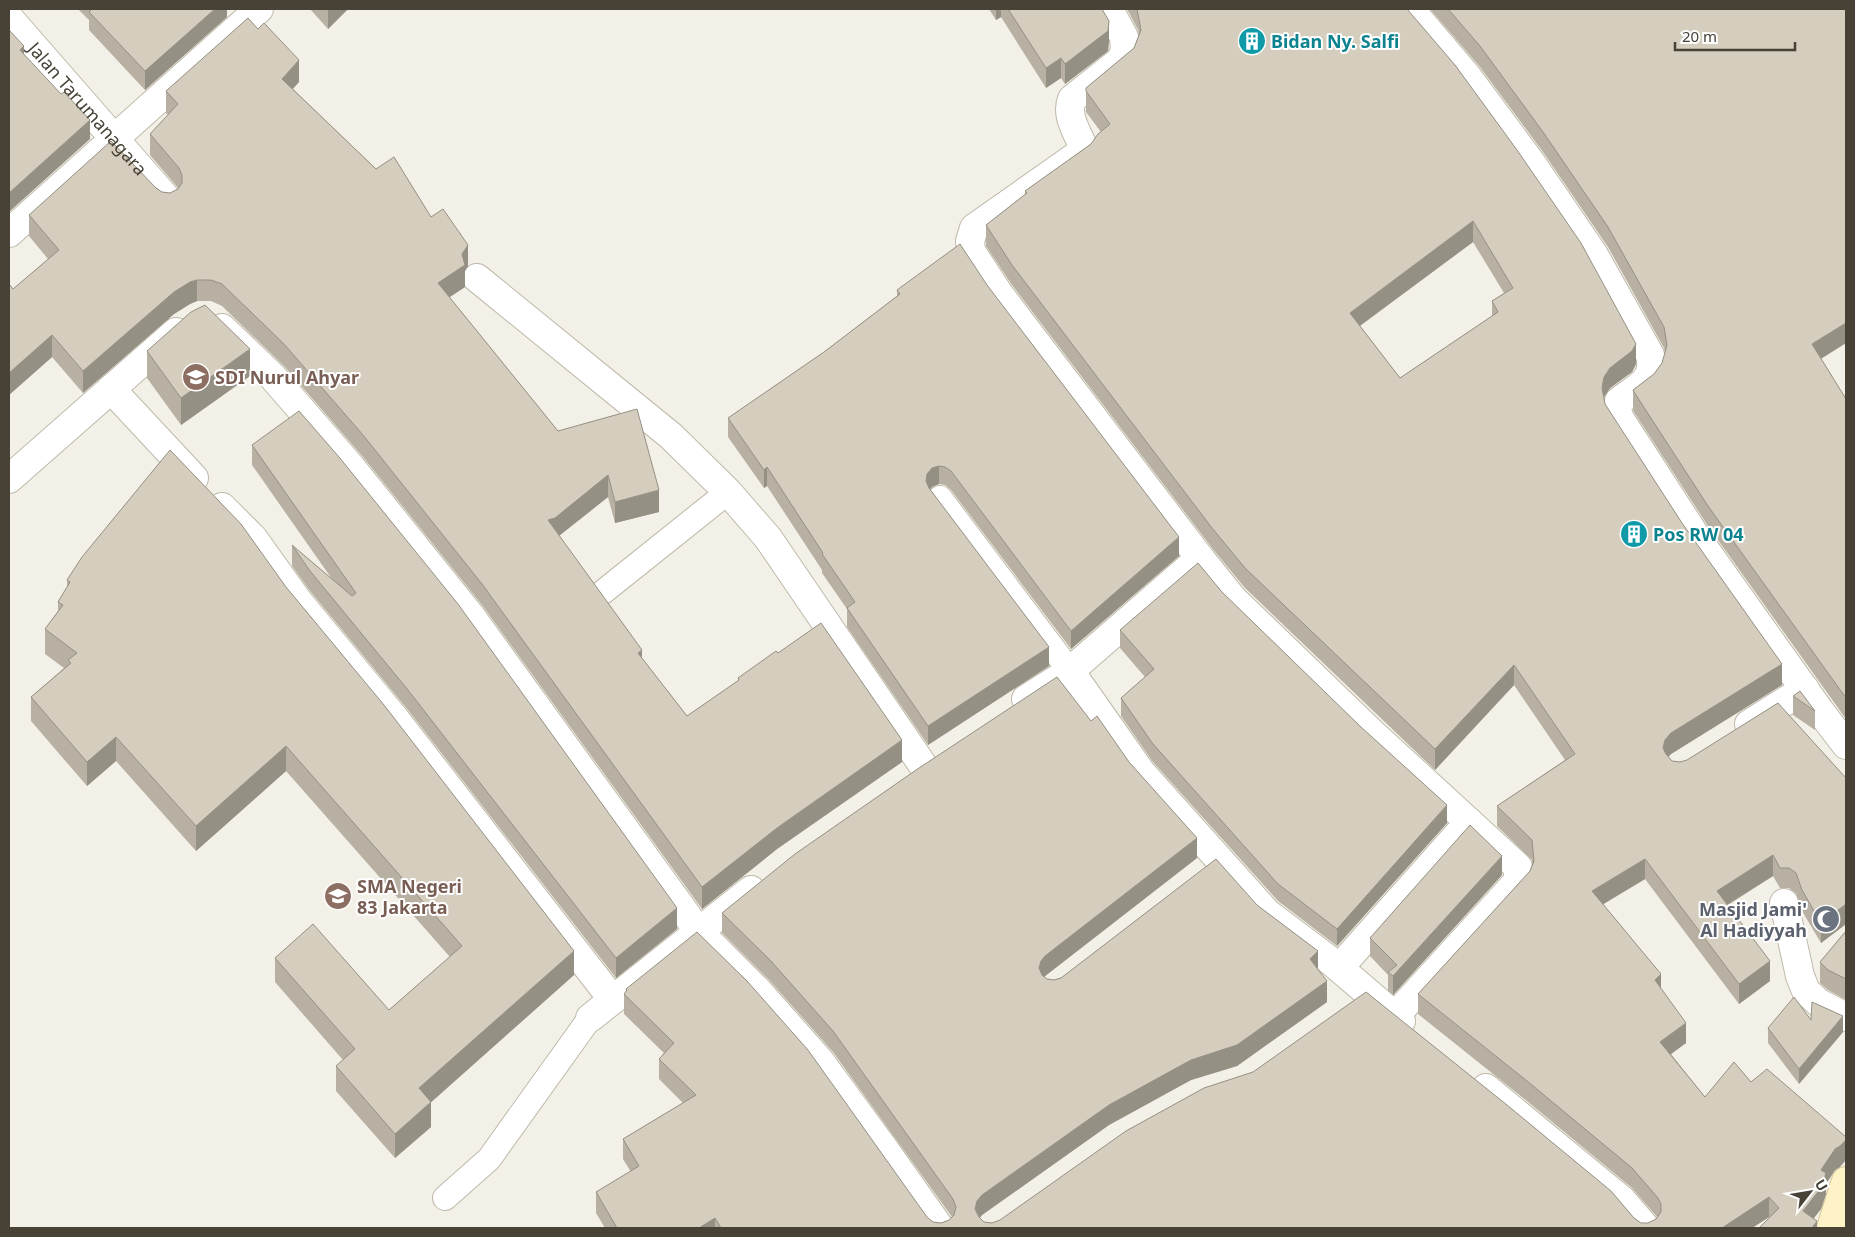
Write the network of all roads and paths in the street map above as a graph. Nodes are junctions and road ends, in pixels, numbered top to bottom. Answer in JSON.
{"nodes":[{"id":1,"x":259,"y":9,"type":"edge"},
{"id":2,"x":1108,"y":9,"type":"edge"},
{"id":3,"x":1410,"y":9,"type":"edge"},
{"id":4,"x":9,"y":18,"type":"edge"},
{"id":5,"x":116,"y":139,"type":"junction"},
{"id":6,"x":167,"y":199,"type":"edge"},
{"id":7,"x":9,"y":234,"type":"edge"},
{"id":8,"x":476,"y":278,"type":"dead end"},
{"id":9,"x":111,"y":389,"type":"junction"},
{"id":10,"x":9,"y":479,"type":"edge"},
{"id":11,"x":728,"y":492,"type":"junction"},
{"id":12,"x":940,"y":498,"type":"dead end"},
{"id":13,"x":1200,"y":558,"type":"junction"},
{"id":14,"x":603,"y":592,"type":"edge"},
{"id":15,"x":1070,"y":671,"type":"junction"},
{"id":16,"x":1805,"y":689,"type":"junction"},
{"id":17,"x":1005,"y":713,"type":"edge"},
{"id":18,"x":1724,"y":739,"type":"edge"},
{"id":19,"x":1846,"y":745,"type":"edge"},
{"id":20,"x":922,"y":767,"type":"edge"},
{"id":21,"x":1469,"y":822,"type":"junction"},
{"id":22,"x":772,"y":874,"type":"edge"},
{"id":23,"x":1784,"y":903,"type":"dead end"},
{"id":24,"x":699,"y":932,"type":"junction"},
{"id":25,"x":1339,"y":968,"type":"junction"},
{"id":26,"x":1366,"y":992,"type":"junction"},
{"id":27,"x":612,"y":1000,"type":"junction"},
{"id":28,"x":1344,"y":1009,"type":"edge"},
{"id":29,"x":1395,"y":1016,"type":"junction"},
{"id":30,"x":1846,"y":1017,"type":"edge"},
{"id":31,"x":590,"y":1018,"type":"joint"},
{"id":32,"x":1418,"y":1034,"type":"edge"},
{"id":33,"x":1464,"y":1071,"type":"edge"},
{"id":34,"x":1846,"y":1184,"type":"edge"},
{"id":35,"x":444,"y":1198,"type":"dead end"},
{"id":36,"x":940,"y":1228,"type":"edge"},
{"id":37,"x":1646,"y":1228,"type":"edge"},
{"id":38,"x":1831,"y":1228,"type":"edge"}],
"edges":[{"from":1,"to":5,"type":"street"},
{"from":2,"to":13,"type":"street"},
{"from":3,"to":16,"type":"street"},
{"from":4,"to":5,"type":"street","name":"Jalan Tarumanagara"},
{"from":5,"to":6,"type":"street","name":"Jalan Tarumanagara"},
{"from":5,"to":7,"type":"street"},
{"from":8,"to":11,"type":"street"},
{"from":9,"to":10,"type":"street"},
{"from":9,"to":24,"type":"street"},
{"from":9,"to":27,"type":"street"},
{"from":11,"to":14,"type":"lane"},
{"from":11,"to":20,"type":"street"},
{"from":12,"to":15,"type":"lane"},
{"from":13,"to":15,"type":"street"},
{"from":13,"to":21,"type":"street"},
{"from":15,"to":17,"type":"street"},
{"from":15,"to":25,"type":"street"},
{"from":16,"to":18,"type":"street"},
{"from":16,"to":19,"type":"street"},
{"from":21,"to":25,"type":"street"},
{"from":21,"to":29,"type":"street"},
{"from":22,"to":24,"type":"street"},
{"from":23,"to":30,"type":"street"},
{"from":24,"to":27,"type":"street"},
{"from":24,"to":36,"type":"street"},
{"from":25,"to":26,"type":"street"},
{"from":26,"to":28,"type":"street"},
{"from":26,"to":29,"type":"street"},
{"from":27,"to":31,"type":"street"},
{"from":29,"to":32,"type":"street"},
{"from":31,"to":35,"type":"lane"},
{"from":33,"to":37,"type":"street"},
{"from":34,"to":38,"type":"street"}]}
